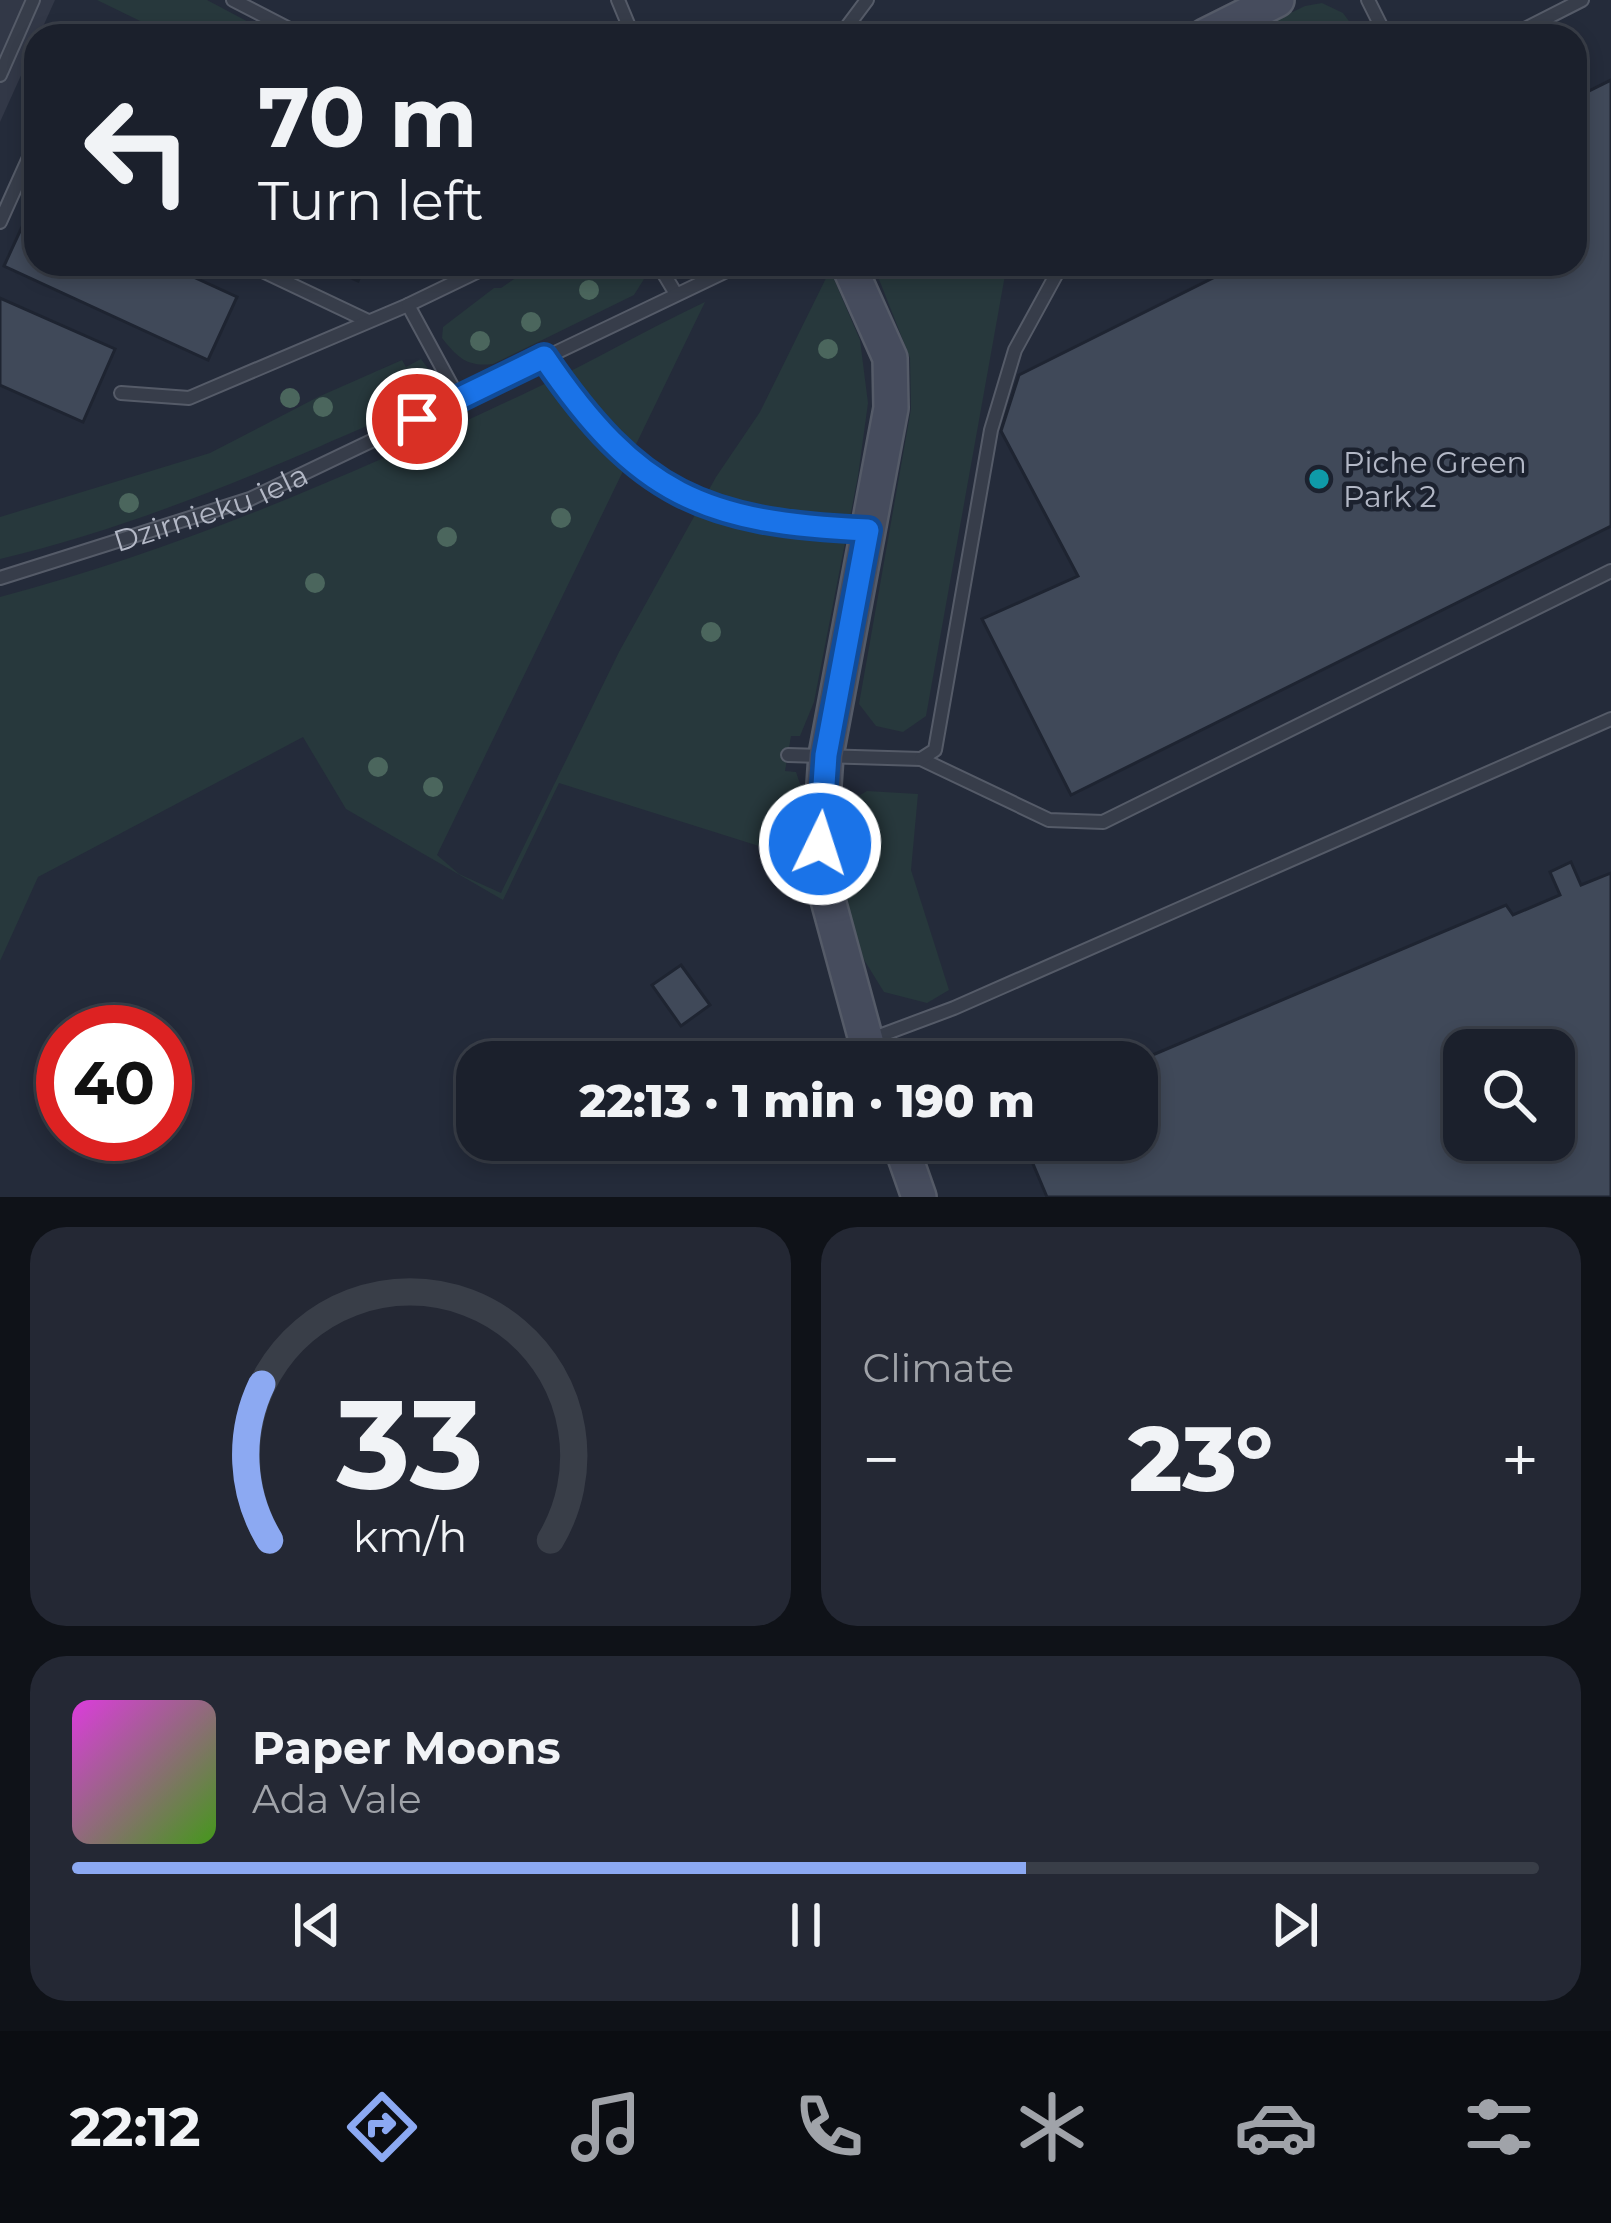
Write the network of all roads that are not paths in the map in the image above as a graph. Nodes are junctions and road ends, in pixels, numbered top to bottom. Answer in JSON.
{"nodes":[{"id":1,"x":33,"y":0,"type":"edge"},
{"id":2,"x":232,"y":0,"type":"edge"},
{"id":3,"x":1277,"y":0,"type":"edge"},
{"id":4,"x":1582,"y":0,"type":"edge"},
{"id":5,"x":279,"y":24,"type":"edge"},
{"id":6,"x":1229,"y":24,"type":"edge"},
{"id":7,"x":1535,"y":24,"type":"edge"},
{"id":8,"x":0,"y":76,"type":"edge"},
{"id":9,"x":24,"y":168,"type":"edge"},
{"id":10,"x":20,"y":177,"type":"junction"},
{"id":11,"x":24,"y":179,"type":"edge"},
{"id":12,"x":0,"y":222,"type":"edge"},
{"id":13,"x":273,"y":276,"type":"edge"},
{"id":14,"x":469,"y":276,"type":"edge"},
{"id":15,"x":665,"y":276,"type":"edge"},
{"id":16,"x":715,"y":276,"type":"edge"},
{"id":17,"x":853,"y":276,"type":"edge"},
{"id":18,"x":1055,"y":276,"type":"edge"},
{"id":19,"x":676,"y":294,"type":"junction"},
{"id":20,"x":408,"y":305,"type":"junction"},
{"id":21,"x":368,"y":321,"type":"junction"},
{"id":22,"x":544,"y":357,"type":"junction"},
{"id":23,"x":121,"y":393,"type":"dead end"},
{"id":24,"x":459,"y":399,"type":"junction"},
{"id":25,"x":868,"y":530,"type":"junction"},
{"id":26,"x":1611,"y":571,"type":"edge"},
{"id":27,"x":0,"y":578,"type":"edge"},
{"id":28,"x":1611,"y":718,"type":"edge"},
{"id":29,"x":788,"y":755,"type":"dead end"},
{"id":30,"x":826,"y":755,"type":"junction"},
{"id":31,"x":922,"y":759,"type":"junction"},
{"id":32,"x":865,"y":1041,"type":"edge"},
{"id":33,"x":890,"y":1041,"type":"edge"},
{"id":34,"x":906,"y":1161,"type":"edge"},
{"id":35,"x":919,"y":1197,"type":"edge"}],
"edges":[{"from":1,"to":8,"type":"lane"},
{"from":2,"to":5,"type":"lane"},
{"from":3,"to":6,"type":"street"},
{"from":4,"to":7,"type":"lane"},
{"from":9,"to":10,"type":"lane"},
{"from":10,"to":11,"type":"lane"},
{"from":10,"to":12,"type":"lane"},
{"from":13,"to":21,"type":"lane"},
{"from":14,"to":20,"type":"lane"},
{"from":15,"to":19,"type":"lane"},
{"from":16,"to":19,"type":"lane","name":"Dzirnieku iela"},
{"from":17,"to":25,"type":"street"},
{"from":18,"to":31,"type":"lane"},
{"from":19,"to":22,"type":"lane","name":"Dzirnieku iela"},
{"from":20,"to":21,"type":"lane"},
{"from":20,"to":24,"type":"lane"},
{"from":21,"to":23,"type":"lane"},
{"from":22,"to":24,"type":"lane","name":"Dzirnieku iela"},
{"from":22,"to":25,"type":"lane"},
{"from":24,"to":27,"type":"lane","name":"Dzirnieku iela"},
{"from":25,"to":30,"type":"street"},
{"from":26,"to":31,"type":"lane"},
{"from":28,"to":33,"type":"lane"},
{"from":29,"to":30,"type":"lane"},
{"from":30,"to":31,"type":"lane"},
{"from":30,"to":32,"type":"street"},
{"from":34,"to":35,"type":"street"}]}
